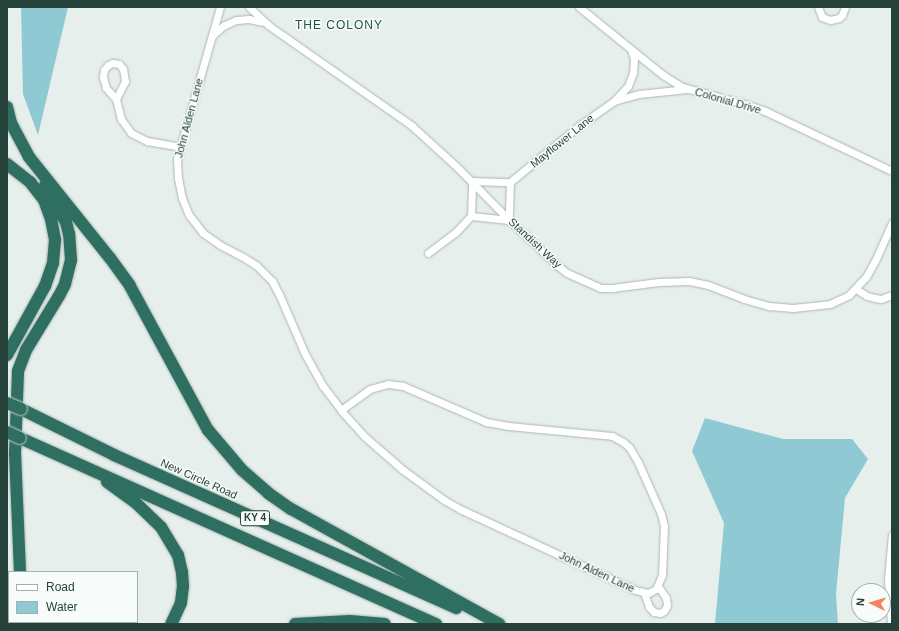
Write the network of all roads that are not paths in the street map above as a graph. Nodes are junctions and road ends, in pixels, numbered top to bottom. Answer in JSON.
{"nodes":[{"id":1,"x":220,"y":7,"type":"edge"},
{"id":2,"x":249,"y":7,"type":"edge"},
{"id":3,"x":579,"y":7,"type":"edge"},
{"id":4,"x":818,"y":7,"type":"edge"},
{"id":5,"x":845,"y":7,"type":"edge"},
{"id":6,"x":268,"y":25,"type":"junction"},
{"id":7,"x":212,"y":36,"type":"junction"},
{"id":8,"x":631,"y":49,"type":"junction"},
{"id":9,"x":687,"y":89,"type":"junction"},
{"id":10,"x":116,"y":100,"type":"junction"},
{"id":11,"x":614,"y":101,"type":"junction"},
{"id":12,"x":7,"y":107,"type":"edge"},
{"id":13,"x":180,"y":147,"type":"junction"},
{"id":14,"x":7,"y":164,"type":"edge"},
{"id":15,"x":39,"y":170,"type":"junction"},
{"id":16,"x":892,"y":171,"type":"edge"},
{"id":17,"x":472,"y":181,"type":"junction"},
{"id":18,"x":510,"y":182,"type":"junction"},
{"id":19,"x":471,"y":216,"type":"junction"},
{"id":20,"x":509,"y":220,"type":"junction"},
{"id":21,"x":892,"y":222,"type":"edge"},
{"id":22,"x":885,"y":239,"type":"junction"},
{"id":23,"x":892,"y":244,"type":"edge"},
{"id":24,"x":428,"y":253,"type":"dead end"},
{"id":25,"x":856,"y":289,"type":"junction"},
{"id":26,"x":892,"y":295,"type":"edge"},
{"id":27,"x":7,"y":355,"type":"edge"},
{"id":28,"x":7,"y":403,"type":"edge"},
{"id":29,"x":341,"y":410,"type":"junction"},
{"id":30,"x":7,"y":432,"type":"edge"},
{"id":31,"x":63,"y":456,"type":"junction"},
{"id":32,"x":892,"y":535,"type":"edge"},
{"id":33,"x":20,"y":571,"type":"edge"},
{"id":34,"x":658,"y":586,"type":"junction"},
{"id":35,"x":644,"y":593,"type":"junction"},
{"id":36,"x":171,"y":624,"type":"edge"},
{"id":37,"x":295,"y":624,"type":"edge"},
{"id":38,"x":385,"y":624,"type":"edge"},
{"id":39,"x":436,"y":624,"type":"edge"},
{"id":40,"x":492,"y":624,"type":"edge"},
{"id":41,"x":499,"y":624,"type":"edge"},
{"id":42,"x":891,"y":624,"type":"edge"}],
"edges":[{"from":1,"to":7,"type":"street","name":"John Alden Lane"},
{"from":2,"to":6,"type":"street","name":"Standish Way"},
{"from":3,"to":8,"type":"street","name":"Colonial Drive"},
{"from":4,"to":5,"type":"street"},
{"from":6,"to":7,"type":"street","name":"Standish Way"},
{"from":6,"to":17,"type":"street","name":"Standish Way"},
{"from":7,"to":13,"type":"street","name":"John Alden Lane"},
{"from":8,"to":9,"type":"street","name":"Colonial Drive"},
{"from":8,"to":11,"type":"street","name":"Mayflower Lane"},
{"from":9,"to":11,"type":"street","name":"Mayflower Lane"},
{"from":9,"to":16,"type":"street","name":"Colonial Drive"},
{"from":10,"to":10,"type":"street"},
{"from":10,"to":13,"type":"street"},
{"from":11,"to":18,"type":"street","name":"Mayflower Lane"},
{"from":12,"to":15,"type":"highway"},
{"from":13,"to":29,"type":"street","name":"John Alden Lane"},
{"from":14,"to":27,"type":"highway"},
{"from":15,"to":33,"type":"highway"},
{"from":15,"to":41,"type":"highway"},
{"from":17,"to":18,"type":"street"},
{"from":17,"to":19,"type":"street"},
{"from":17,"to":20,"type":"street","name":"Standish Way"},
{"from":18,"to":20,"type":"street"},
{"from":19,"to":20,"type":"street"},
{"from":19,"to":24,"type":"street"},
{"from":20,"to":25,"type":"street","name":"Standish Way"},
{"from":21,"to":22,"type":"street","name":"Standish Way"},
{"from":22,"to":23,"type":"street"},
{"from":22,"to":25,"type":"street","name":"Standish Way"},
{"from":25,"to":26,"type":"street"},
{"from":28,"to":40,"type":"highway","name":"New Circle Road","number":"KY 4","bridge":true},
{"from":29,"to":34,"type":"street"},
{"from":29,"to":35,"type":"street","name":"John Alden Lane"},
{"from":30,"to":31,"type":"highway","number":"KY 4","bridge":true},
{"from":31,"to":36,"type":"highway"},
{"from":31,"to":39,"type":"highway","number":"KY 4"},
{"from":32,"to":42,"type":"street"},
{"from":34,"to":35,"type":"street","name":"John Alden Lane"},
{"from":34,"to":35,"type":"street"},
{"from":37,"to":38,"type":"highway"}]}
